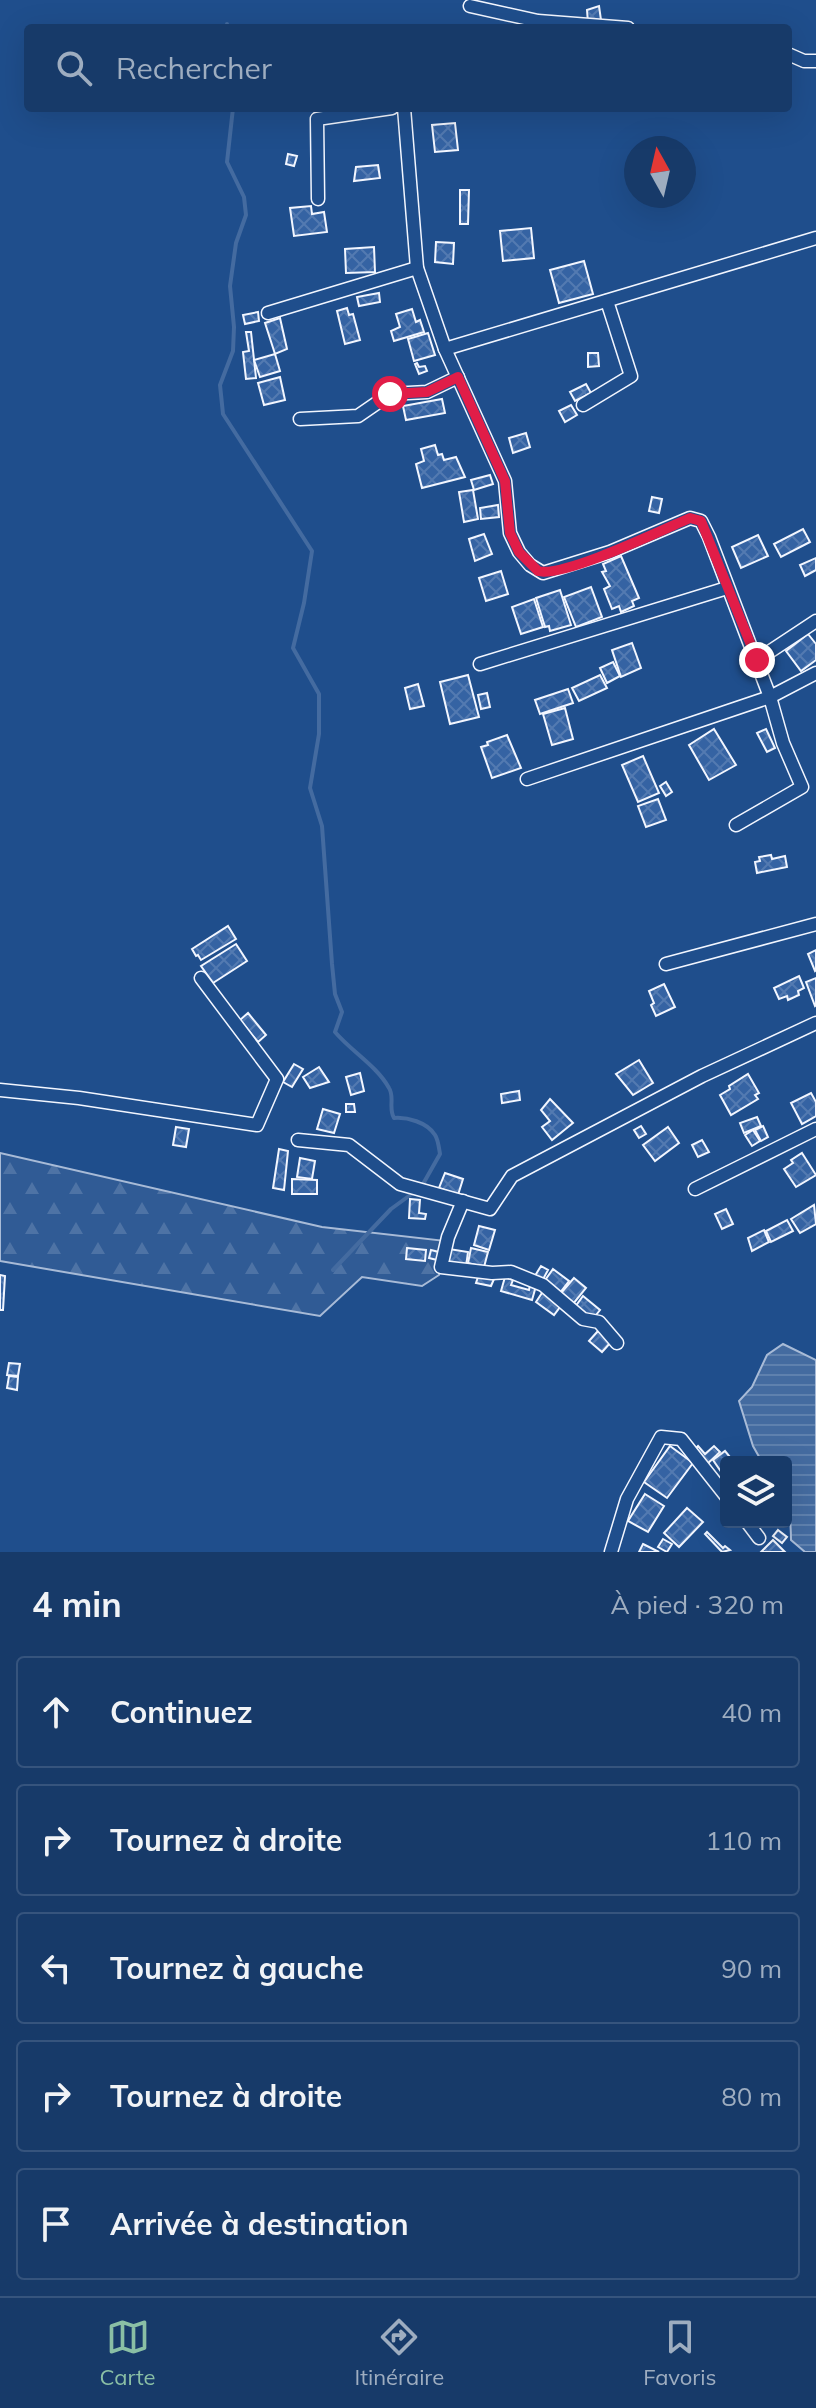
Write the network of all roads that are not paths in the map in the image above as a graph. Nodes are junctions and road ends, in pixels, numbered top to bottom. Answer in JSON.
{"nodes":[{"id":1,"x":470,"y":6,"type":"dead end"},
{"id":2,"x":577,"y":24,"type":"edge"},
{"id":3,"x":792,"y":56,"type":"edge"},
{"id":4,"x":816,"y":61,"type":"edge"},
{"id":5,"x":365,"y":112,"type":"edge"},
{"id":6,"x":404,"y":112,"type":"edge"},
{"id":7,"x":318,"y":199,"type":"dead end"},
{"id":8,"x":816,"y":238,"type":"edge"},
{"id":9,"x":417,"y":268,"type":"junction"},
{"id":10,"x":607,"y":301,"type":"junction"},
{"id":11,"x":268,"y":313,"type":"dead end"},
{"id":12,"x":445,"y":349,"type":"junction"},
{"id":13,"x":458,"y":377,"type":"junction"},
{"id":14,"x":583,"y":405,"type":"dead end"},
{"id":15,"x":300,"y":419,"type":"dead end"},
{"id":16,"x":727,"y":588,"type":"junction"},
{"id":17,"x":816,"y":621,"type":"edge"},
{"id":18,"x":757,"y":660,"type":"junction"},
{"id":19,"x":480,"y":664,"type":"dead end"},
{"id":20,"x":816,"y":673,"type":"edge"},
{"id":21,"x":770,"y":697,"type":"junction"},
{"id":22,"x":527,"y":779,"type":"dead end"},
{"id":23,"x":736,"y":825,"type":"dead end"},
{"id":24,"x":816,"y":924,"type":"edge"},
{"id":25,"x":666,"y":964,"type":"dead end"},
{"id":26,"x":201,"y":978,"type":"dead end"},
{"id":27,"x":816,"y":1023,"type":"edge"},
{"id":28,"x":0,"y":1090,"type":"edge"},
{"id":29,"x":816,"y":1129,"type":"edge"},
{"id":30,"x":298,"y":1140,"type":"dead end"},
{"id":31,"x":695,"y":1189,"type":"dead end"},
{"id":32,"x":463,"y":1201,"type":"junction"},
{"id":33,"x":617,"y":1343,"type":"dead end"},
{"id":34,"x":720,"y":1488,"type":"edge"},
{"id":35,"x":752,"y":1528,"type":"edge"},
{"id":36,"x":759,"y":1538,"type":"dead end"},
{"id":37,"x":611,"y":1552,"type":"edge"}],
"edges":[{"from":1,"to":2,"type":"street"},
{"from":3,"to":4,"type":"street"},
{"from":5,"to":7,"type":"street"},
{"from":6,"to":9,"type":"street"},
{"from":8,"to":10,"type":"street"},
{"from":9,"to":11,"type":"street"},
{"from":9,"to":12,"type":"street"},
{"from":10,"to":12,"type":"street"},
{"from":10,"to":14,"type":"street"},
{"from":12,"to":13,"type":"street"},
{"from":13,"to":15,"type":"street"},
{"from":13,"to":16,"type":"street"},
{"from":16,"to":18,"type":"street"},
{"from":16,"to":19,"type":"street"},
{"from":17,"to":18,"type":"street"},
{"from":18,"to":21,"type":"street"},
{"from":20,"to":21,"type":"street"},
{"from":21,"to":22,"type":"street"},
{"from":21,"to":23,"type":"street"},
{"from":24,"to":25,"type":"street"},
{"from":26,"to":28,"type":"street"},
{"from":27,"to":32,"type":"street"},
{"from":29,"to":31,"type":"street"},
{"from":30,"to":32,"type":"street"},
{"from":32,"to":33,"type":"street"},
{"from":34,"to":37,"type":"street"},
{"from":35,"to":36,"type":"street"}]}
